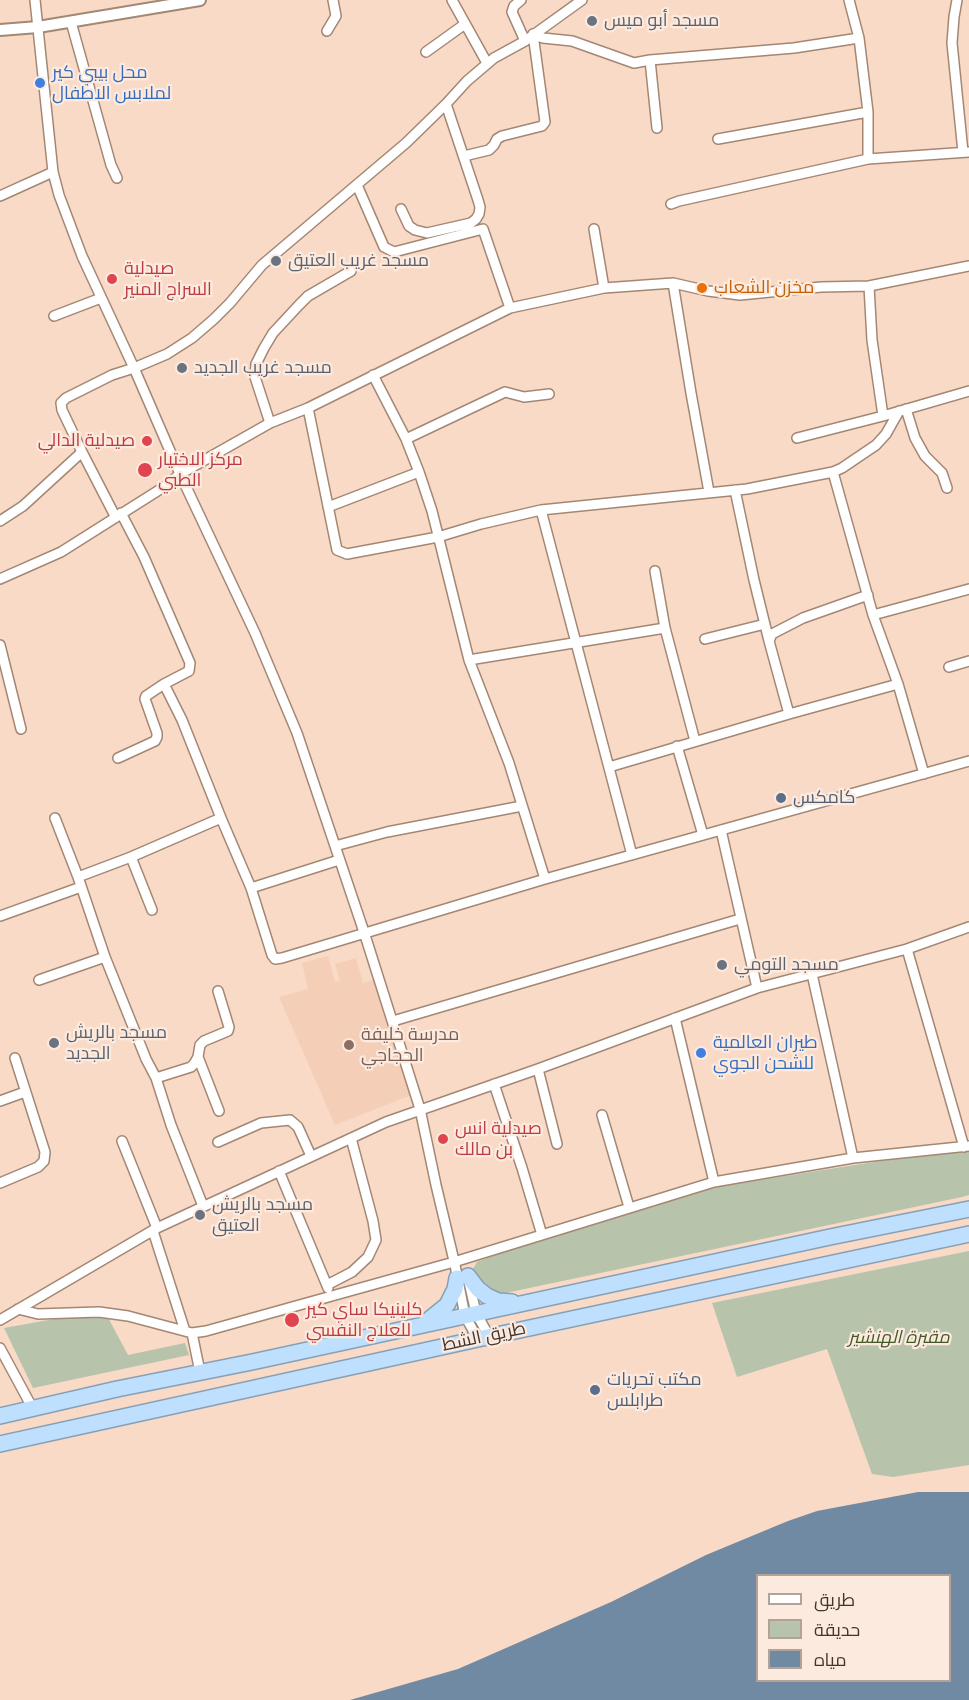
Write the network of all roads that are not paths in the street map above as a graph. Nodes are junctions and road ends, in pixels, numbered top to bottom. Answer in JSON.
{"nodes":[{"id":1,"x":35,"y":0,"type":"edge"},
{"id":2,"x":199,"y":0,"type":"edge"},
{"id":3,"x":333,"y":0,"type":"edge"},
{"id":4,"x":452,"y":0,"type":"edge"},
{"id":5,"x":521,"y":0,"type":"edge"},
{"id":6,"x":582,"y":0,"type":"edge"},
{"id":7,"x":849,"y":0,"type":"edge"},
{"id":8,"x":957,"y":0,"type":"edge"},
{"id":9,"x":71,"y":22,"type":"junction"},
{"id":10,"x":465,"y":24,"type":"junction"},
{"id":11,"x":38,"y":27,"type":"junction"},
{"id":12,"x":0,"y":30,"type":"edge"},
{"id":13,"x":327,"y":31,"type":"dead end"},
{"id":14,"x":533,"y":34,"type":"junction"},
{"id":15,"x":859,"y":38,"type":"junction"},
{"id":16,"x":525,"y":41,"type":"junction"},
{"id":17,"x":426,"y":52,"type":"dead end"},
{"id":18,"x":650,"y":60,"type":"junction"},
{"id":19,"x":487,"y":63,"type":"junction"},
{"id":20,"x":447,"y":104,"type":"junction"},
{"id":21,"x":868,"y":112,"type":"junction"},
{"id":22,"x":657,"y":128,"type":"dead end"},
{"id":23,"x":718,"y":139,"type":"dead end"},
{"id":24,"x":966,"y":152,"type":"edge"},
{"id":25,"x":464,"y":156,"type":"junction"},
{"id":26,"x":868,"y":159,"type":"junction"},
{"id":27,"x":52,"y":172,"type":"junction"},
{"id":28,"x":117,"y":178,"type":"dead end"},
{"id":29,"x":357,"y":185,"type":"junction"},
{"id":30,"x":0,"y":196,"type":"edge"},
{"id":31,"x":671,"y":204,"type":"dead end"},
{"id":32,"x":401,"y":209,"type":"dead end"},
{"id":33,"x":594,"y":229,"type":"dead end"},
{"id":34,"x":969,"y":266,"type":"edge"},
{"id":35,"x":351,"y":271,"type":"dead end"},
{"id":36,"x":673,"y":283,"type":"junction"},
{"id":37,"x":869,"y":286,"type":"junction"},
{"id":38,"x":604,"y":288,"type":"junction"},
{"id":39,"x":101,"y":298,"type":"junction"},
{"id":40,"x":510,"y":308,"type":"junction"},
{"id":41,"x":54,"y":316,"type":"dead end"},
{"id":42,"x":134,"y":368,"type":"junction"},
{"id":43,"x":373,"y":375,"type":"junction"},
{"id":44,"x":969,"y":391,"type":"edge"},
{"id":45,"x":549,"y":394,"type":"dead end"},
{"id":46,"x":309,"y":408,"type":"junction"},
{"id":47,"x":903,"y":410,"type":"junction"},
{"id":48,"x":883,"y":416,"type":"junction"},
{"id":49,"x":270,"y":423,"type":"junction"},
{"id":50,"x":797,"y":438,"type":"dead end"},
{"id":51,"x":406,"y":439,"type":"junction"},
{"id":52,"x":82,"y":452,"type":"junction"},
{"id":53,"x":419,"y":471,"type":"junction"},
{"id":54,"x":833,"y":472,"type":"junction"},
{"id":55,"x":180,"y":474,"type":"junction"},
{"id":56,"x":947,"y":488,"type":"dead end"},
{"id":57,"x":735,"y":490,"type":"junction"},
{"id":58,"x":709,"y":492,"type":"junction"},
{"id":59,"x":328,"y":507,"type":"junction"},
{"id":60,"x":541,"y":510,"type":"junction"},
{"id":61,"x":118,"y":515,"type":"junction"},
{"id":62,"x":0,"y":521,"type":"edge"},
{"id":63,"x":438,"y":537,"type":"junction"},
{"id":64,"x":655,"y":571,"type":"dead end"},
{"id":65,"x":0,"y":579,"type":"edge"},
{"id":66,"x":969,"y":589,"type":"edge"},
{"id":67,"x":868,"y":595,"type":"junction"},
{"id":68,"x":873,"y":615,"type":"junction"},
{"id":69,"x":765,"y":624,"type":"junction"},
{"id":70,"x":665,"y":628,"type":"junction"},
{"id":71,"x":705,"y":639,"type":"dead end"},
{"id":72,"x":769,"y":641,"type":"junction"},
{"id":73,"x":577,"y":644,"type":"junction"},
{"id":74,"x":0,"y":645,"type":"edge"},
{"id":75,"x":469,"y":660,"type":"junction"},
{"id":76,"x":969,"y":661,"type":"edge"},
{"id":77,"x":950,"y":667,"type":"dead end"},
{"id":78,"x":164,"y":684,"type":"junction"},
{"id":79,"x":898,"y":684,"type":"junction"},
{"id":80,"x":789,"y":714,"type":"junction"},
{"id":81,"x":21,"y":729,"type":"dead end"},
{"id":82,"x":695,"y":741,"type":"junction"},
{"id":83,"x":677,"y":746,"type":"junction"},
{"id":84,"x":118,"y":758,"type":"dead end"},
{"id":85,"x":969,"y":761,"type":"edge"},
{"id":86,"x":609,"y":766,"type":"junction"},
{"id":87,"x":924,"y":774,"type":"junction"},
{"id":88,"x":522,"y":806,"type":"junction"},
{"id":89,"x":55,"y":818,"type":"dead end"},
{"id":90,"x":221,"y":818,"type":"junction"},
{"id":91,"x":721,"y":830,"type":"junction"},
{"id":92,"x":703,"y":835,"type":"junction"},
{"id":93,"x":335,"y":846,"type":"junction"},
{"id":94,"x":632,"y":855,"type":"junction"},
{"id":95,"x":131,"y":857,"type":"junction"},
{"id":96,"x":339,"y":860,"type":"junction"},
{"id":97,"x":78,"y":877,"type":"junction"},
{"id":98,"x":545,"y":879,"type":"junction"},
{"id":99,"x":81,"y":887,"type":"junction"},
{"id":100,"x":251,"y":888,"type":"junction"},
{"id":101,"x":152,"y":910,"type":"dead end"},
{"id":102,"x":0,"y":916,"type":"edge"},
{"id":103,"x":740,"y":919,"type":"junction"},
{"id":104,"x":969,"y":927,"type":"edge"},
{"id":105,"x":364,"y":932,"type":"junction"},
{"id":106,"x":907,"y":949,"type":"junction"},
{"id":107,"x":105,"y":957,"type":"junction"},
{"id":108,"x":812,"y":974,"type":"junction"},
{"id":109,"x":39,"y":980,"type":"dead end"},
{"id":110,"x":757,"y":988,"type":"junction"},
{"id":111,"x":218,"y":991,"type":"dead end"},
{"id":112,"x":675,"y":1018,"type":"junction"},
{"id":113,"x":393,"y":1021,"type":"junction"},
{"id":114,"x":198,"y":1057,"type":"junction"},
{"id":115,"x":15,"y":1058,"type":"dead end"},
{"id":116,"x":538,"y":1069,"type":"junction"},
{"id":117,"x":156,"y":1078,"type":"junction"},
{"id":118,"x":494,"y":1084,"type":"junction"},
{"id":119,"x":25,"y":1092,"type":"junction"},
{"id":120,"x":0,"y":1101,"type":"edge"},
{"id":121,"x":420,"y":1109,"type":"junction"},
{"id":122,"x":219,"y":1111,"type":"dead end"},
{"id":123,"x":602,"y":1115,"type":"dead end"},
{"id":124,"x":351,"y":1138,"type":"junction"},
{"id":125,"x":122,"y":1141,"type":"dead end"},
{"id":126,"x":218,"y":1142,"type":"dead end"},
{"id":127,"x":557,"y":1144,"type":"dead end"},
{"id":128,"x":966,"y":1146,"type":"edge"},
{"id":129,"x":311,"y":1156,"type":"junction"},
{"id":130,"x":853,"y":1158,"type":"junction"},
{"id":131,"x":279,"y":1171,"type":"junction"},
{"id":132,"x":714,"y":1182,"type":"junction"},
{"id":133,"x":0,"y":1183,"type":"edge"},
{"id":134,"x":203,"y":1206,"type":"junction"},
{"id":135,"x":629,"y":1207,"type":"junction"},
{"id":136,"x":969,"y":1209,"type":"edge"},
{"id":137,"x":155,"y":1229,"type":"junction"},
{"id":138,"x":969,"y":1234,"type":"edge"},
{"id":139,"x":542,"y":1235,"type":"junction"},
{"id":140,"x":458,"y":1270,"type":"junction"},
{"id":141,"x":327,"y":1285,"type":"junction"},
{"id":142,"x":331,"y":1296,"type":"junction"},
{"id":143,"x":521,"y":1303,"type":"junction"},
{"id":144,"x":18,"y":1309,"type":"junction"},
{"id":145,"x":470,"y":1314,"type":"junction"},
{"id":146,"x":0,"y":1320,"type":"edge"},
{"id":147,"x":422,"y":1325,"type":"junction"},
{"id":148,"x":189,"y":1332,"type":"junction"},
{"id":149,"x":484,"y":1337,"type":"junction"},
{"id":150,"x":0,"y":1348,"type":"edge"},
{"id":151,"x":200,"y":1372,"type":"junction"},
{"id":152,"x":33,"y":1409,"type":"junction"},
{"id":153,"x":0,"y":1416,"type":"edge"},
{"id":154,"x":0,"y":1444,"type":"edge"}],
"edges":[{"from":1,"to":11,"type":"street"},
{"from":2,"to":9,"type":"street"},
{"from":3,"to":13,"type":"street"},
{"from":4,"to":10,"type":"street"},
{"from":5,"to":16,"type":"street"},
{"from":6,"to":14,"type":"street"},
{"from":7,"to":15,"type":"street"},
{"from":8,"to":24,"type":"street"},
{"from":9,"to":11,"type":"street"},
{"from":9,"to":28,"type":"street"},
{"from":10,"to":17,"type":"street"},
{"from":10,"to":19,"type":"street"},
{"from":11,"to":12,"type":"street"},
{"from":11,"to":27,"type":"street"},
{"from":14,"to":16,"type":"street"},
{"from":14,"to":18,"type":"street"},
{"from":14,"to":25,"type":"street"},
{"from":15,"to":18,"type":"street"},
{"from":15,"to":21,"type":"street"},
{"from":16,"to":19,"type":"street"},
{"from":18,"to":22,"type":"street"},
{"from":19,"to":20,"type":"street"},
{"from":20,"to":25,"type":"street"},
{"from":20,"to":29,"type":"street"},
{"from":21,"to":23,"type":"street"},
{"from":21,"to":26,"type":"street"},
{"from":24,"to":26,"type":"street"},
{"from":25,"to":32,"type":"street"},
{"from":26,"to":31,"type":"street"},
{"from":27,"to":30,"type":"street"},
{"from":27,"to":39,"type":"street"},
{"from":29,"to":40,"type":"street"},
{"from":29,"to":42,"type":"street"},
{"from":33,"to":38,"type":"street"},
{"from":34,"to":37,"type":"street"},
{"from":35,"to":49,"type":"street"},
{"from":36,"to":37,"type":"street"},
{"from":36,"to":38,"type":"street"},
{"from":36,"to":58,"type":"street"},
{"from":37,"to":48,"type":"street"},
{"from":38,"to":40,"type":"street"},
{"from":39,"to":41,"type":"street"},
{"from":39,"to":42,"type":"street"},
{"from":40,"to":43,"type":"street"},
{"from":42,"to":52,"type":"street"},
{"from":42,"to":55,"type":"street"},
{"from":43,"to":46,"type":"street"},
{"from":43,"to":51,"type":"street"},
{"from":44,"to":47,"type":"street"},
{"from":45,"to":51,"type":"street"},
{"from":46,"to":49,"type":"street"},
{"from":46,"to":59,"type":"street"},
{"from":47,"to":48,"type":"street"},
{"from":47,"to":54,"type":"street"},
{"from":47,"to":56,"type":"street"},
{"from":48,"to":50,"type":"street"},
{"from":49,"to":55,"type":"street"},
{"from":51,"to":53,"type":"street"},
{"from":52,"to":61,"type":"street"},
{"from":52,"to":62,"type":"street"},
{"from":53,"to":59,"type":"street"},
{"from":53,"to":63,"type":"street"},
{"from":54,"to":57,"type":"street"},
{"from":54,"to":67,"type":"street"},
{"from":55,"to":61,"type":"street"},
{"from":55,"to":93,"type":"street"},
{"from":57,"to":58,"type":"street"},
{"from":57,"to":69,"type":"street"},
{"from":58,"to":60,"type":"street"},
{"from":59,"to":63,"type":"street"},
{"from":60,"to":63,"type":"street"},
{"from":60,"to":73,"type":"street"},
{"from":61,"to":65,"type":"street"},
{"from":61,"to":78,"type":"street"},
{"from":63,"to":75,"type":"street"},
{"from":64,"to":70,"type":"street"},
{"from":66,"to":68,"type":"street"},
{"from":67,"to":68,"type":"street"},
{"from":67,"to":72,"type":"street"},
{"from":68,"to":79,"type":"street"},
{"from":69,"to":71,"type":"street"},
{"from":69,"to":72,"type":"street"},
{"from":70,"to":73,"type":"street"},
{"from":70,"to":82,"type":"street"},
{"from":72,"to":80,"type":"street"},
{"from":73,"to":75,"type":"street"},
{"from":73,"to":86,"type":"street"},
{"from":74,"to":81,"type":"street"},
{"from":75,"to":88,"type":"street"},
{"from":76,"to":77,"type":"street"},
{"from":78,"to":84,"type":"street"},
{"from":78,"to":90,"type":"street"},
{"from":79,"to":80,"type":"street"},
{"from":79,"to":87,"type":"street"},
{"from":80,"to":82,"type":"street"},
{"from":82,"to":83,"type":"street"},
{"from":83,"to":86,"type":"street"},
{"from":83,"to":92,"type":"street"},
{"from":85,"to":87,"type":"street"},
{"from":86,"to":94,"type":"street"},
{"from":87,"to":91,"type":"street"},
{"from":88,"to":93,"type":"street"},
{"from":88,"to":98,"type":"street"},
{"from":89,"to":97,"type":"street"},
{"from":90,"to":95,"type":"street"},
{"from":90,"to":100,"type":"street"},
{"from":91,"to":92,"type":"street"},
{"from":91,"to":103,"type":"street"},
{"from":92,"to":94,"type":"street"},
{"from":93,"to":96,"type":"street"},
{"from":94,"to":98,"type":"street"},
{"from":95,"to":97,"type":"street"},
{"from":95,"to":101,"type":"street"},
{"from":96,"to":100,"type":"street"},
{"from":96,"to":105,"type":"street"},
{"from":97,"to":99,"type":"street"},
{"from":98,"to":105,"type":"street"},
{"from":99,"to":102,"type":"street"},
{"from":99,"to":107,"type":"street"},
{"from":100,"to":105,"type":"street"},
{"from":103,"to":110,"type":"street"},
{"from":103,"to":113,"type":"street"},
{"from":104,"to":106,"type":"street"},
{"from":105,"to":113,"type":"street"},
{"from":106,"to":108,"type":"street"},
{"from":106,"to":128,"type":"street"},
{"from":107,"to":109,"type":"street"},
{"from":107,"to":117,"type":"street"},
{"from":108,"to":110,"type":"street"},
{"from":108,"to":130,"type":"street"},
{"from":110,"to":112,"type":"street"},
{"from":111,"to":114,"type":"street"},
{"from":112,"to":116,"type":"street"},
{"from":112,"to":132,"type":"street"},
{"from":113,"to":121,"type":"street"},
{"from":114,"to":117,"type":"street"},
{"from":114,"to":122,"type":"street"},
{"from":115,"to":119,"type":"street"},
{"from":116,"to":118,"type":"street"},
{"from":116,"to":127,"type":"street"},
{"from":117,"to":134,"type":"street"},
{"from":118,"to":121,"type":"street"},
{"from":118,"to":139,"type":"street"},
{"from":119,"to":120,"type":"street"},
{"from":119,"to":133,"type":"street"},
{"from":121,"to":124,"type":"street"},
{"from":121,"to":140,"type":"street"},
{"from":123,"to":135,"type":"street"},
{"from":124,"to":129,"type":"street"},
{"from":124,"to":141,"type":"street"},
{"from":125,"to":137,"type":"street"},
{"from":126,"to":129,"type":"street"},
{"from":128,"to":130,"type":"street"},
{"from":129,"to":131,"type":"street"},
{"from":130,"to":132,"type":"street"},
{"from":131,"to":134,"type":"street"},
{"from":131,"to":141,"type":"street"},
{"from":132,"to":135,"type":"street"},
{"from":134,"to":137,"type":"street"},
{"from":135,"to":139,"type":"street"},
{"from":136,"to":143,"type":"highway","name":"طريق الشط"},
{"from":137,"to":144,"type":"street"},
{"from":137,"to":148,"type":"street"},
{"from":138,"to":149,"type":"highway","name":"طريق الشط"},
{"from":139,"to":140,"type":"street"},
{"from":140,"to":142,"type":"street"},
{"from":140,"to":143,"type":"highway"},
{"from":140,"to":145,"type":"street"},
{"from":140,"to":147,"type":"highway"},
{"from":141,"to":142,"type":"street"},
{"from":142,"to":148,"type":"street"},
{"from":143,"to":145,"type":"highway","name":"طريق الشط"},
{"from":144,"to":146,"type":"street"},
{"from":144,"to":148,"type":"street"},
{"from":145,"to":147,"type":"highway","name":"طريق الشط"},
{"from":145,"to":149,"type":"street"},
{"from":147,"to":151,"type":"highway","name":"طريق الشط"},
{"from":148,"to":151,"type":"street"},
{"from":149,"to":154,"type":"highway","name":"طريق الشط"},
{"from":150,"to":152,"type":"street"},
{"from":151,"to":152,"type":"highway","name":"طريق الشط"},
{"from":152,"to":153,"type":"highway","name":"طريق الشط"}]}
